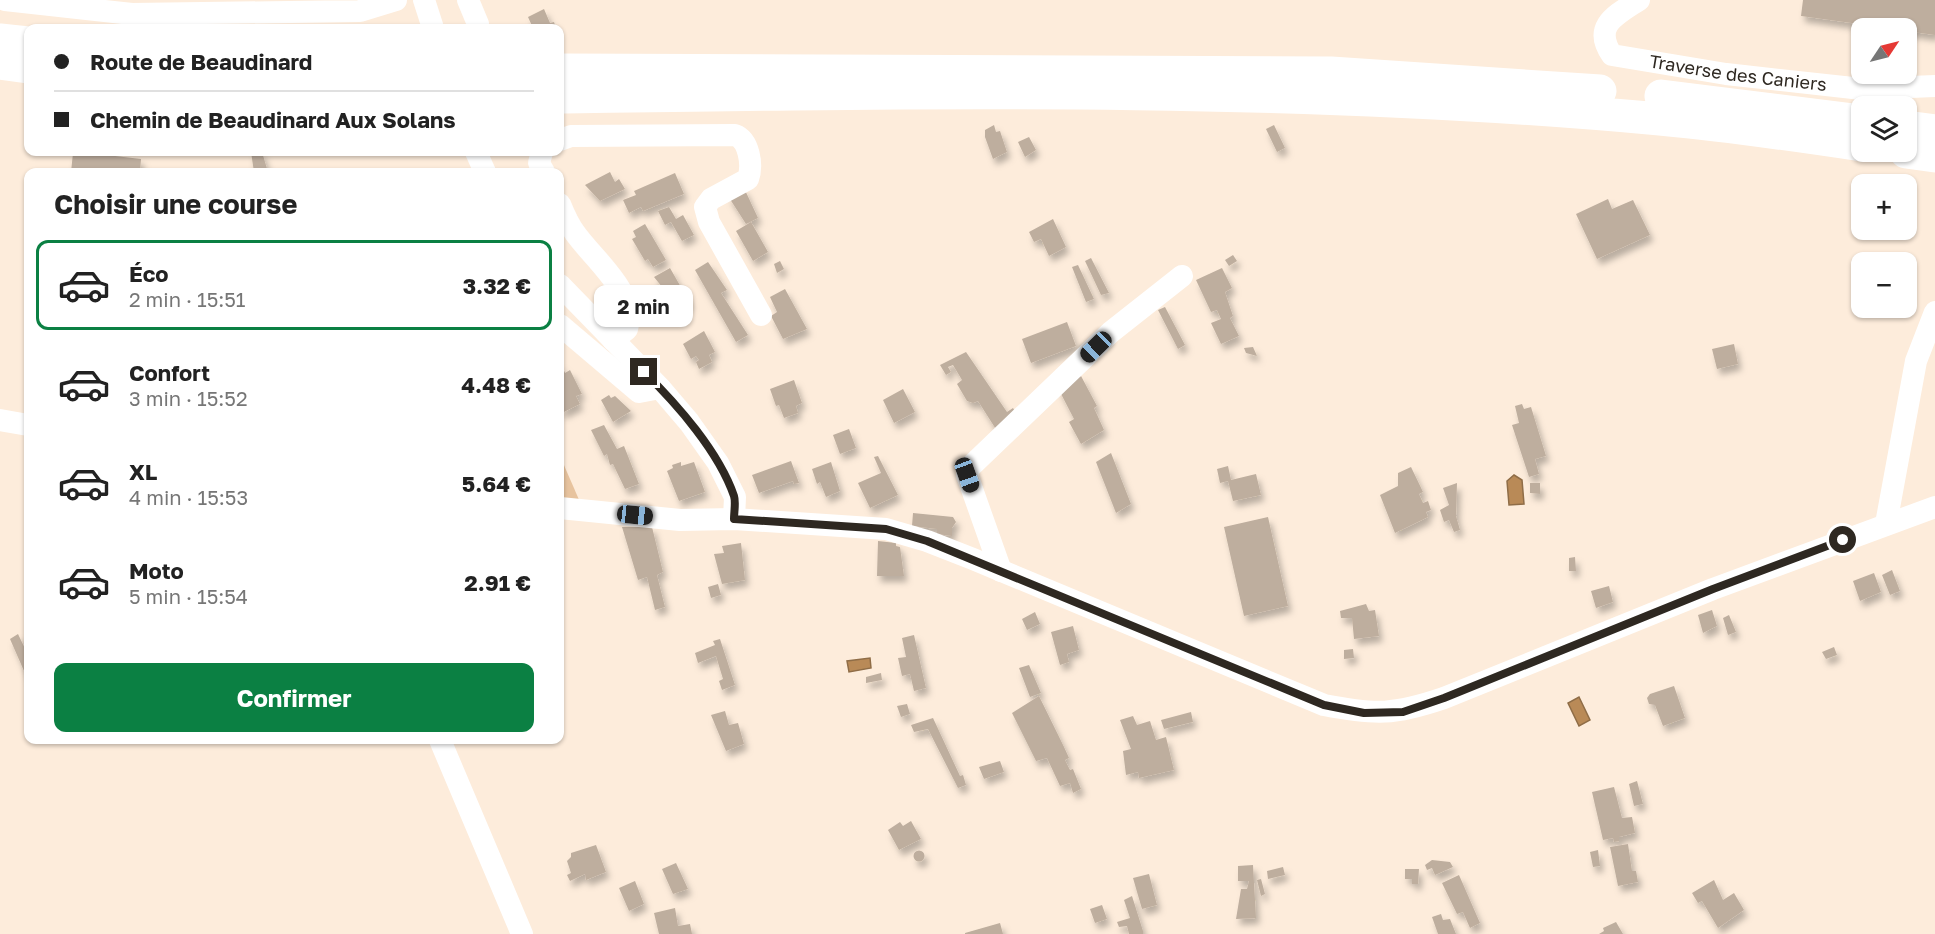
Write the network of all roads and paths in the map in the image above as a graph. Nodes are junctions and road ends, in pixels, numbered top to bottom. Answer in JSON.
{"nodes":[{"id":1,"x":5,"y":0,"type":"edge"},
{"id":2,"x":396,"y":0,"type":"edge"},
{"id":3,"x":424,"y":0,"type":"edge"},
{"id":4,"x":468,"y":0,"type":"edge"},
{"id":5,"x":1639,"y":0,"type":"edge"},
{"id":6,"x":432,"y":24,"type":"edge"},
{"id":7,"x":478,"y":24,"type":"dead end"},
{"id":8,"x":0,"y":40,"type":"edge"},
{"id":9,"x":24,"y":43,"type":"edge"},
{"id":10,"x":0,"y":63,"type":"edge"},
{"id":11,"x":24,"y":66,"type":"edge"},
{"id":12,"x":564,"y":70,"type":"edge"},
{"id":13,"x":1935,"y":86,"type":"edge"},
{"id":14,"x":564,"y":97,"type":"edge"},
{"id":15,"x":1851,"y":120,"type":"edge"},
{"id":16,"x":1917,"y":129,"type":"edge"},
{"id":17,"x":1935,"y":131,"type":"edge"},
{"id":18,"x":564,"y":139,"type":"edge"},
{"id":19,"x":1851,"y":144,"type":"edge"},
{"id":20,"x":1917,"y":154,"type":"edge"},
{"id":21,"x":1935,"y":156,"type":"edge"},
{"id":22,"x":564,"y":212,"type":"edge"},
{"id":23,"x":1182,"y":276,"type":"dead end"},
{"id":24,"x":564,"y":289,"type":"edge"},
{"id":25,"x":1935,"y":312,"type":"edge"},
{"id":26,"x":761,"y":315,"type":"dead end"},
{"id":27,"x":564,"y":328,"type":"edge"},
{"id":28,"x":613,"y":340,"type":"junction"},
{"id":29,"x":660,"y":387,"type":"junction"},
{"id":30,"x":0,"y":420,"type":"edge"},
{"id":31,"x":24,"y":423,"type":"edge"},
{"id":32,"x":1935,"y":507,"type":"edge"},
{"id":33,"x":564,"y":508,"type":"edge"},
{"id":34,"x":734,"y":519,"type":"junction"},
{"id":35,"x":1886,"y":524,"type":"junction"},
{"id":36,"x":1001,"y":571,"type":"junction"},
{"id":37,"x":442,"y":744,"type":"edge"},
{"id":38,"x":522,"y":934,"type":"edge"}],
"edges":[{"from":1,"to":2,"type":"street"},
{"from":3,"to":6,"type":"street"},
{"from":4,"to":7,"type":"street"},
{"from":5,"to":13,"type":"street","name":"Traverse des Caniers"},
{"from":8,"to":9,"type":"highway"},
{"from":10,"to":11,"type":"highway"},
{"from":12,"to":15,"type":"highway"},
{"from":14,"to":19,"type":"highway"},
{"from":16,"to":17,"type":"highway"},
{"from":18,"to":26,"type":"street"},
{"from":20,"to":21,"type":"highway"},
{"from":22,"to":28,"type":"street"},
{"from":23,"to":36,"type":"street"},
{"from":24,"to":28,"type":"street"},
{"from":25,"to":35,"type":"street"},
{"from":27,"to":29,"type":"street"},
{"from":28,"to":29,"type":"street"},
{"from":29,"to":34,"type":"street"},
{"from":30,"to":31,"type":"street"},
{"from":32,"to":35,"type":"street"},
{"from":33,"to":34,"type":"street"},
{"from":34,"to":36,"type":"street"},
{"from":35,"to":36,"type":"street"},
{"from":37,"to":38,"type":"street"}]}
